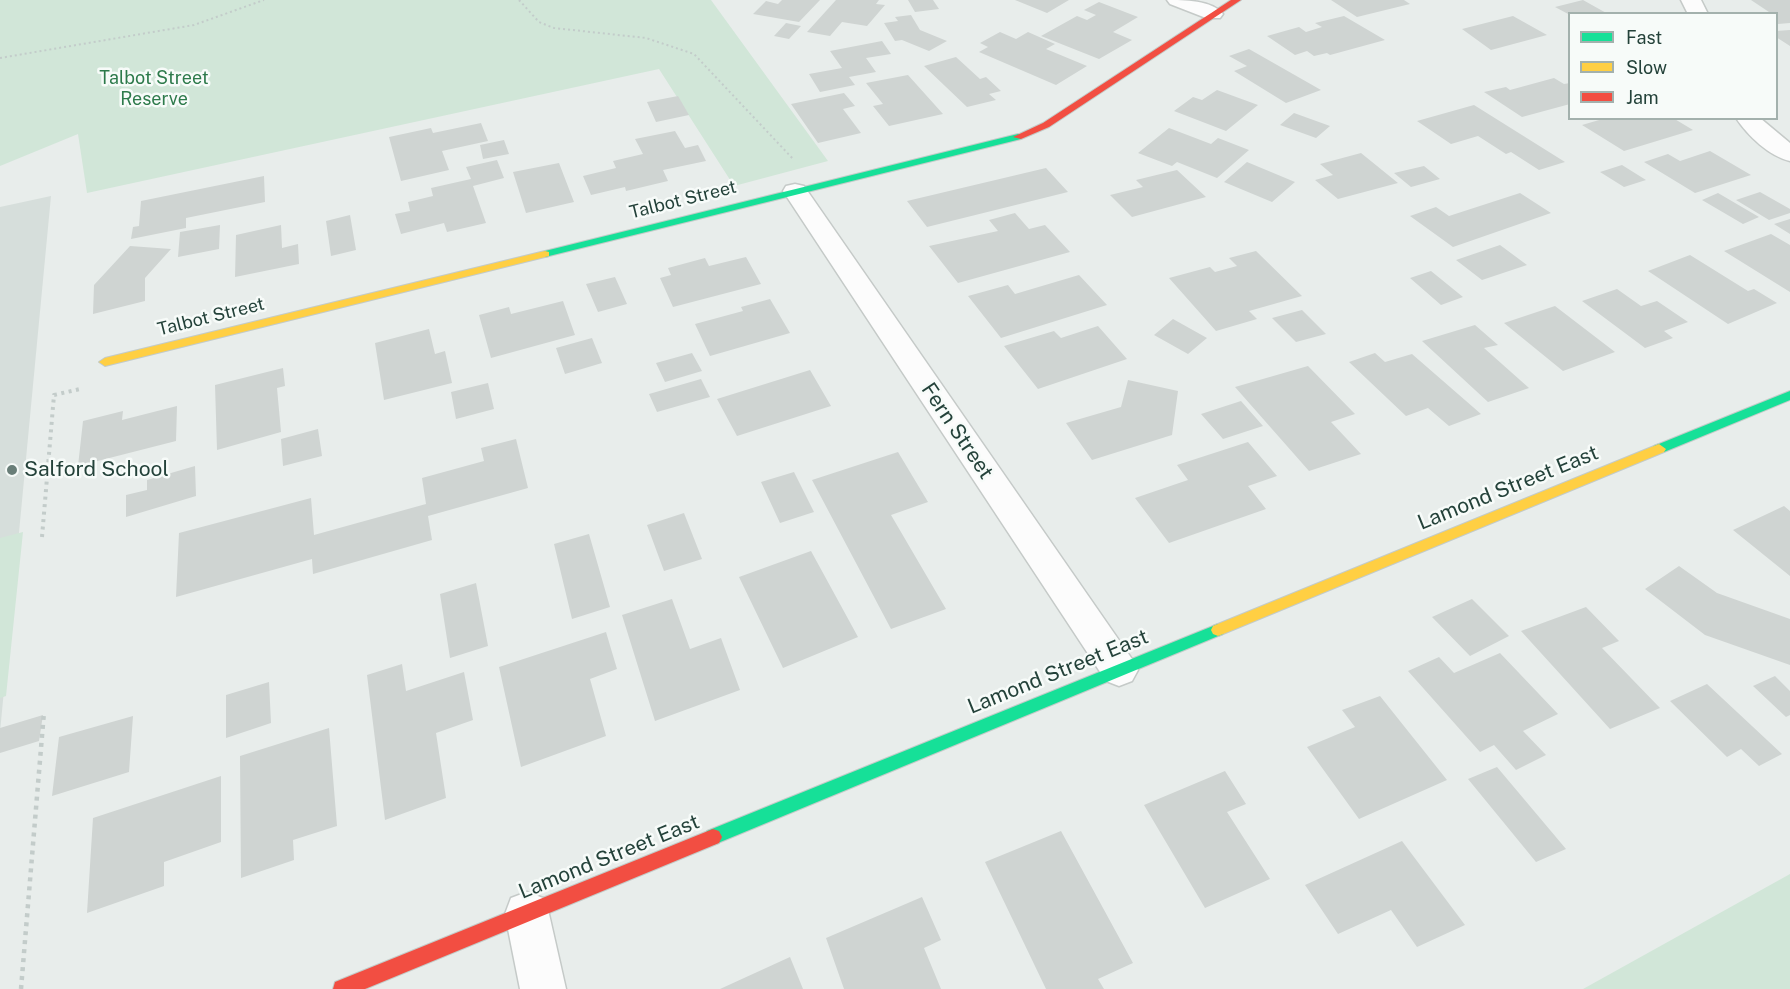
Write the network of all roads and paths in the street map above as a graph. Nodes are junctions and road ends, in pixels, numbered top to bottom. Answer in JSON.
{"nodes":[{"id":1,"x":264,"y":0,"type":"edge"},
{"id":2,"x":519,"y":0,"type":"edge"},
{"id":3,"x":1177,"y":0,"type":"edge"},
{"id":4,"x":1237,"y":0,"type":"edge"},
{"id":5,"x":1213,"y":14,"type":"junction"},
{"id":6,"x":0,"y":58,"type":"edge"},
{"id":7,"x":1749,"y":120,"type":"edge"},
{"id":8,"x":1790,"y":154,"type":"edge"},
{"id":9,"x":807,"y":188,"type":"junction"},
{"id":10,"x":105,"y":362,"type":"dead end"},
{"id":11,"x":81,"y":389,"type":"dead end"},
{"id":12,"x":1790,"y":395,"type":"edge"},
{"id":13,"x":42,"y":537,"type":"dead end"},
{"id":14,"x":1119,"y":670,"type":"junction"},
{"id":15,"x":44,"y":712,"type":"dead end"},
{"id":16,"x":527,"y":914,"type":"junction"},
{"id":17,"x":21,"y":989,"type":"edge"},
{"id":18,"x":342,"y":989,"type":"edge"},
{"id":19,"x":543,"y":989,"type":"edge"}],
"edges":[{"from":1,"to":6,"type":"path"},
{"from":2,"to":9,"type":"path"},
{"from":3,"to":5,"type":"street"},
{"from":4,"to":5,"type":"street","name":"Talbot Street"},
{"from":5,"to":9,"type":"street","name":"Talbot Street"},
{"from":7,"to":8,"type":"street"},
{"from":9,"to":10,"type":"street","name":"Talbot Street"},
{"from":9,"to":14,"type":"street","name":"Fern Street"},
{"from":11,"to":13,"type":"path"},
{"from":12,"to":14,"type":"street","name":"Lamond Street East"},
{"from":14,"to":16,"type":"street","name":"Lamond Street East"},
{"from":15,"to":17,"type":"path"},
{"from":16,"to":18,"type":"street","name":"Lamond Street East"},
{"from":16,"to":19,"type":"street"}]}
